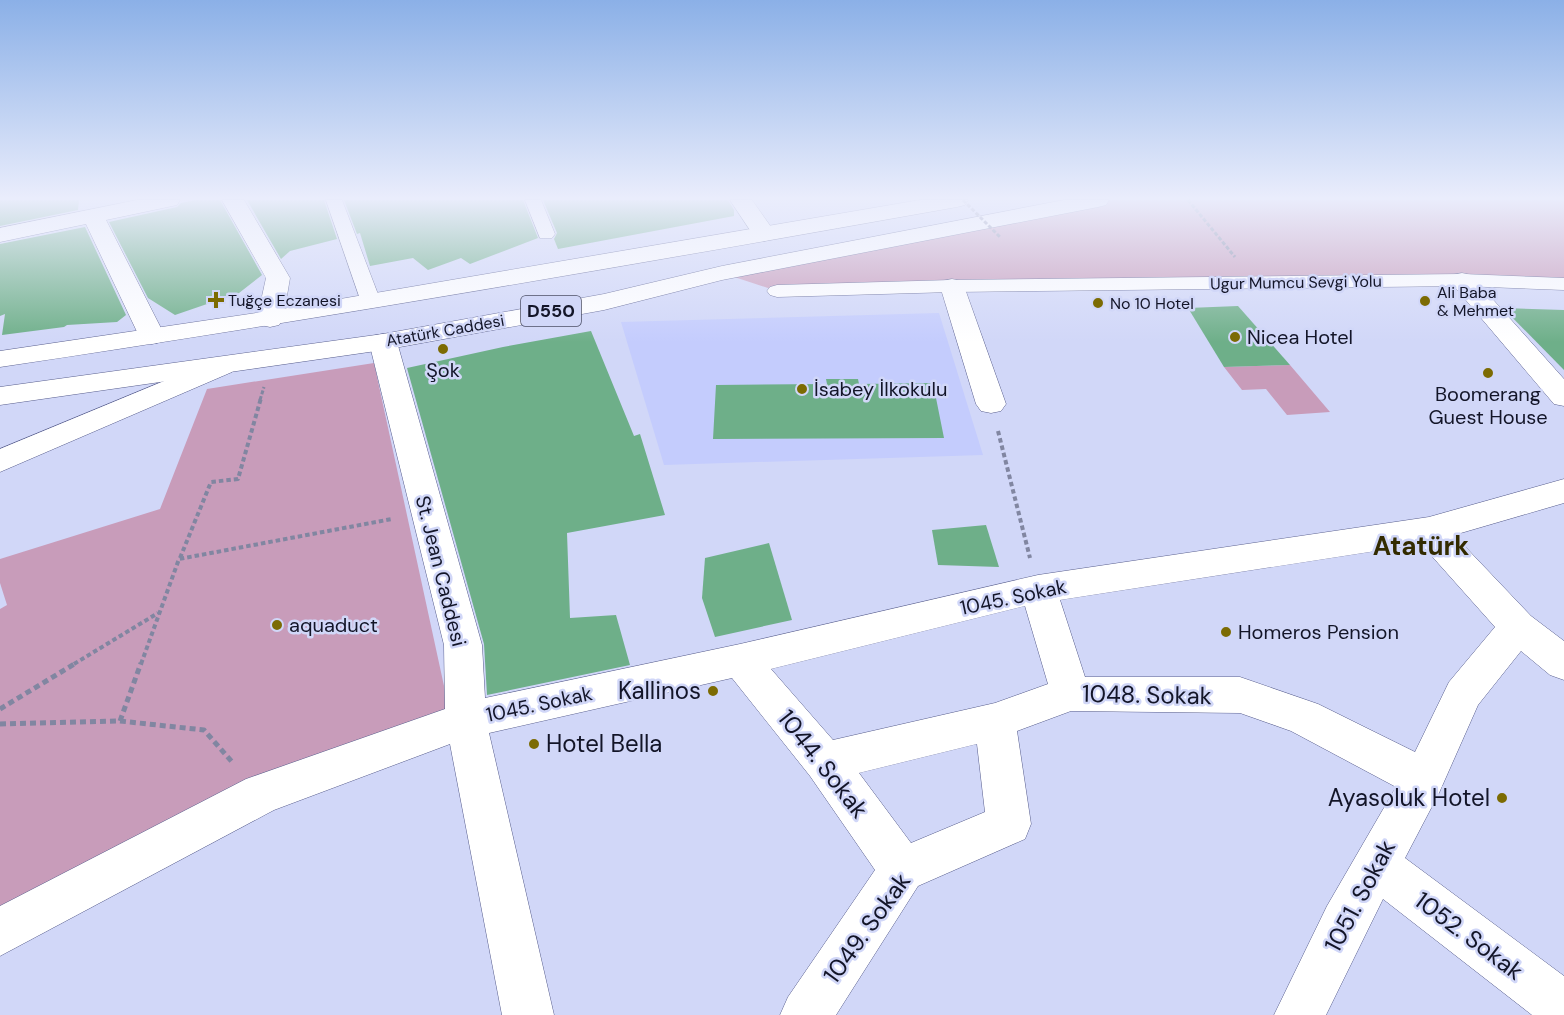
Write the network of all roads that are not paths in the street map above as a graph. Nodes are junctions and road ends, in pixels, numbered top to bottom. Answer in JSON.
{"nodes":[{"id":1,"x":108,"y":247,"type":"edge"},
{"id":2,"x":260,"y":247,"type":"edge"},
{"id":3,"x":351,"y":247,"type":"edge"},
{"id":4,"x":687,"y":247,"type":"edge"},
{"id":5,"x":851,"y":247,"type":"edge"},
{"id":6,"x":1462,"y":280,"type":"junction"},
{"id":7,"x":1564,"y":284,"type":"edge"},
{"id":8,"x":952,"y":286,"type":"junction"},
{"id":9,"x":777,"y":291,"type":"dead end"},
{"id":10,"x":371,"y":302,"type":"junction"},
{"id":11,"x":270,"y":319,"type":"junction"},
{"id":12,"x":152,"y":336,"type":"junction"},
{"id":13,"x":383,"y":342,"type":"junction"},
{"id":14,"x":272,"y":357,"type":"junction"},
{"id":15,"x":0,"y":359,"type":"edge"},
{"id":16,"x":222,"y":366,"type":"junction"},
{"id":17,"x":0,"y":396,"type":"edge"},
{"id":18,"x":1564,"y":397,"type":"edge"},
{"id":19,"x":992,"y":404,"type":"road end"},
{"id":20,"x":0,"y":461,"type":"edge"},
{"id":21,"x":1564,"y":491,"type":"edge"},
{"id":22,"x":1429,"y":530,"type":"junction"},
{"id":23,"x":1038,"y":589,"type":"junction"},
{"id":24,"x":1518,"y":627,"type":"junction"},
{"id":25,"x":740,"y":660,"type":"junction"},
{"id":26,"x":1564,"y":663,"type":"edge"},
{"id":27,"x":1071,"y":694,"type":"junction"},
{"id":28,"x":466,"y":720,"type":"junction"},
{"id":29,"x":996,"y":721,"type":"junction"},
{"id":30,"x":825,"y":762,"type":"junction"},
{"id":31,"x":1424,"y":779,"type":"junction"},
{"id":32,"x":1375,"y":864,"type":"junction"},
{"id":33,"x":902,"y":870,"type":"junction"},
{"id":34,"x":0,"y":932,"type":"edge"},
{"id":35,"x":1564,"y":1008,"type":"edge"},
{"id":36,"x":528,"y":1015,"type":"edge"},
{"id":37,"x":806,"y":1015,"type":"edge"},
{"id":38,"x":1300,"y":1015,"type":"edge"}],
"edges":[{"from":1,"to":12,"type":"main road"},
{"from":2,"to":11,"type":"main road"},
{"from":3,"to":10,"type":"street"},
{"from":4,"to":10,"type":"main road","number":"D550"},
{"from":5,"to":13,"type":"main road","name":"Atatürk Caddesi","number":"D550"},
{"from":6,"to":7,"type":"street","name":"Ugur Mumcu Sevgi Yolu"},
{"from":6,"to":8,"type":"street","name":"Ugur Mumcu Sevgi Yolu"},
{"from":6,"to":18,"type":"main road"},
{"from":8,"to":9,"type":"street","name":"Ugur Mumcu Sevgi Yolu"},
{"from":8,"to":19,"type":"main road"},
{"from":10,"to":11,"type":"main road","number":"D550"},
{"from":10,"to":13,"type":"main road"},
{"from":11,"to":12,"type":"main road","number":"D550"},
{"from":11,"to":14,"type":"main road"},
{"from":12,"to":15,"type":"main road","number":"D550"},
{"from":13,"to":14,"type":"main road","name":"Atatürk Caddesi","number":"D550"},
{"from":13,"to":28,"type":"main road","name":"St. Jean Caddesi"},
{"from":14,"to":16,"type":"main road","name":"Atatürk Caddesi","number":"D550"},
{"from":16,"to":17,"type":"main road","name":"Atatürk Caddesi","number":"D550"},
{"from":16,"to":20,"type":"main road"},
{"from":21,"to":22,"type":"main road","name":"1045. Sokak"},
{"from":22,"to":23,"type":"main road","name":"1045. Sokak"},
{"from":22,"to":24,"type":"main road"},
{"from":23,"to":25,"type":"main road","name":"1045. Sokak"},
{"from":23,"to":27,"type":"main road"},
{"from":24,"to":26,"type":"main road"},
{"from":24,"to":31,"type":"main road","name":"1051. Sokak"},
{"from":25,"to":28,"type":"main road","name":"1045. Sokak"},
{"from":25,"to":30,"type":"main road","name":"1044. Sokak"},
{"from":27,"to":29,"type":"main road","name":"1048. Sokak"},
{"from":27,"to":31,"type":"main road","name":"1048. Sokak"},
{"from":28,"to":34,"type":"main road","name":"1045. Sokak"},
{"from":28,"to":36,"type":"main road","name":"St. Jean Caddesi"},
{"from":29,"to":30,"type":"main road","name":"1048. Sokak"},
{"from":29,"to":33,"type":"main road","name":"1049. Sokak"},
{"from":30,"to":33,"type":"main road","name":"1044. Sokak"},
{"from":31,"to":32,"type":"main road","name":"1051. Sokak"},
{"from":32,"to":35,"type":"main road","name":"1052. Sokak"},
{"from":32,"to":38,"type":"main road","name":"1051. Sokak"},
{"from":33,"to":37,"type":"main road","name":"1049. Sokak"}]}
